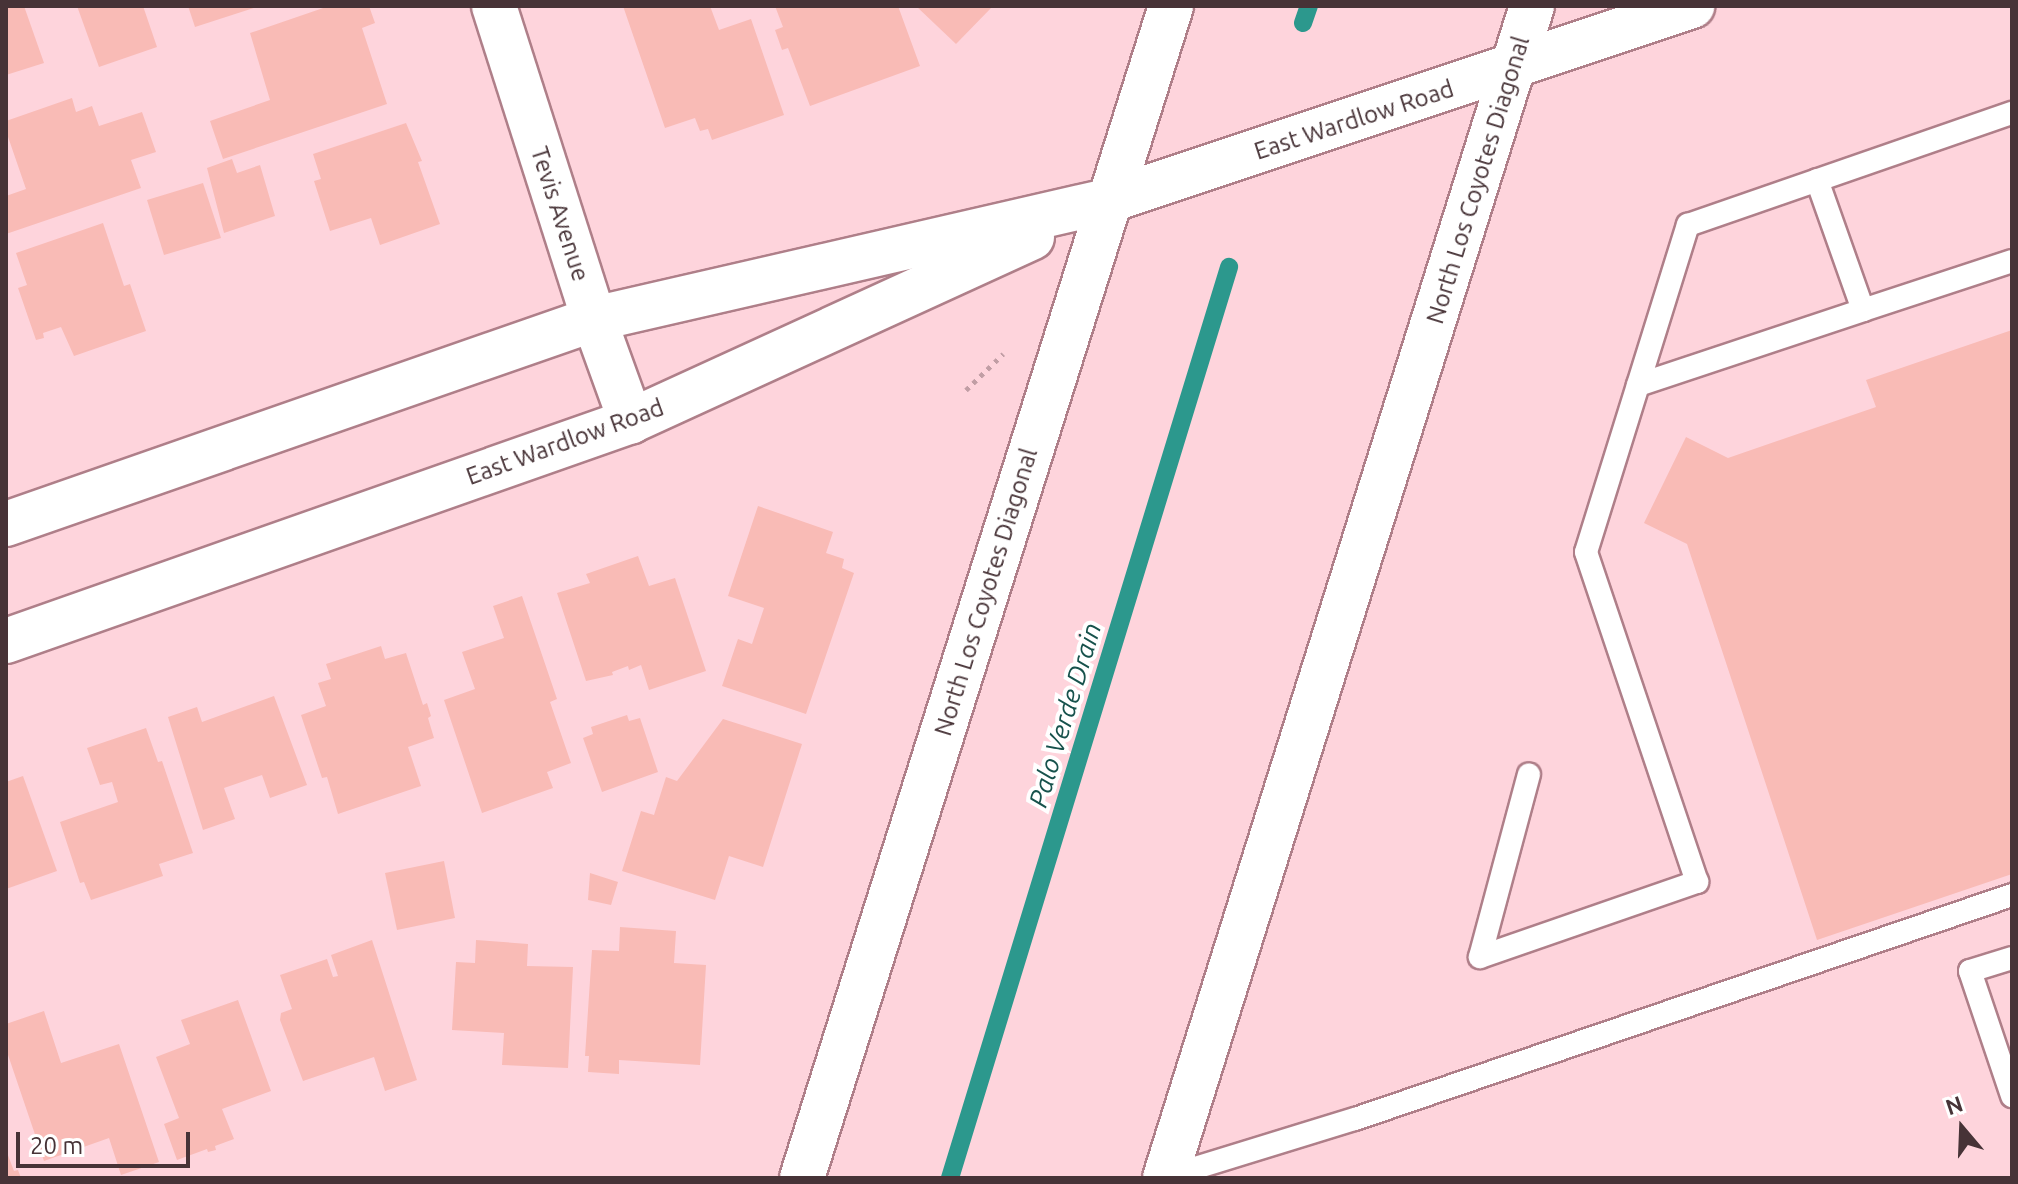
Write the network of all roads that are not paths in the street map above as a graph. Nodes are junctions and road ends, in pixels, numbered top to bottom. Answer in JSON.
{"nodes":[{"id":1,"x":494,"y":6,"type":"edge"},
{"id":2,"x":1171,"y":6,"type":"edge"},
{"id":3,"x":1532,"y":6,"type":"edge"},
{"id":4,"x":1692,"y":6,"type":"edge"},
{"id":5,"x":1513,"y":68,"type":"junction"},
{"id":6,"x":2012,"y":113,"type":"edge"},
{"id":7,"x":1817,"y":180,"type":"junction"},
{"id":8,"x":1107,"y":201,"type":"junction"},
{"id":9,"x":2012,"y":261,"type":"edge"},
{"id":10,"x":1863,"y":310,"type":"junction"},
{"id":11,"x":594,"y":319,"type":"junction"},
{"id":12,"x":1638,"y":385,"type":"junction"},
{"id":13,"x":631,"y":421,"type":"junction"},
{"id":14,"x":6,"y":524,"type":"edge"},
{"id":15,"x":7,"y":638,"type":"edge"},
{"id":16,"x":1529,"y":774,"type":"dead end"},
{"id":17,"x":2012,"y":895,"type":"edge"},
{"id":18,"x":2012,"y":958,"type":"edge"},
{"id":19,"x":2012,"y":1096,"type":"edge"},
{"id":20,"x":1166,"y":1177,"type":"edge"},
{"id":21,"x":802,"y":1178,"type":"edge"}],
"edges":[{"from":1,"to":11,"type":"main road","name":"Tevis Avenue"},
{"from":2,"to":8,"type":"main road","name":"North Los Coyotes Diagonal"},
{"from":3,"to":5,"type":"main road","name":"North Los Coyotes Diagonal"},
{"from":4,"to":5,"type":"main road","name":"East Wardlow Road"},
{"from":5,"to":8,"type":"main road","name":"East Wardlow Road"},
{"from":5,"to":20,"type":"main road","name":"North Los Coyotes Diagonal"},
{"from":6,"to":7,"type":"lane"},
{"from":7,"to":10,"type":"lane"},
{"from":7,"to":12,"type":"lane"},
{"from":8,"to":11,"type":"main road","name":"East Wardlow Road"},
{"from":8,"to":13,"type":"main road","name":"East Wardlow Road"},
{"from":8,"to":21,"type":"main road","name":"North Los Coyotes Diagonal"},
{"from":9,"to":10,"type":"lane"},
{"from":10,"to":12,"type":"lane"},
{"from":11,"to":13,"type":"main road","name":"Tevis Avenue"},
{"from":11,"to":14,"type":"main road","name":"East Wardlow Road"},
{"from":12,"to":16,"type":"lane"},
{"from":13,"to":15,"type":"main road","name":"East Wardlow Road"},
{"from":17,"to":20,"type":"lane"},
{"from":18,"to":19,"type":"lane"}]}
